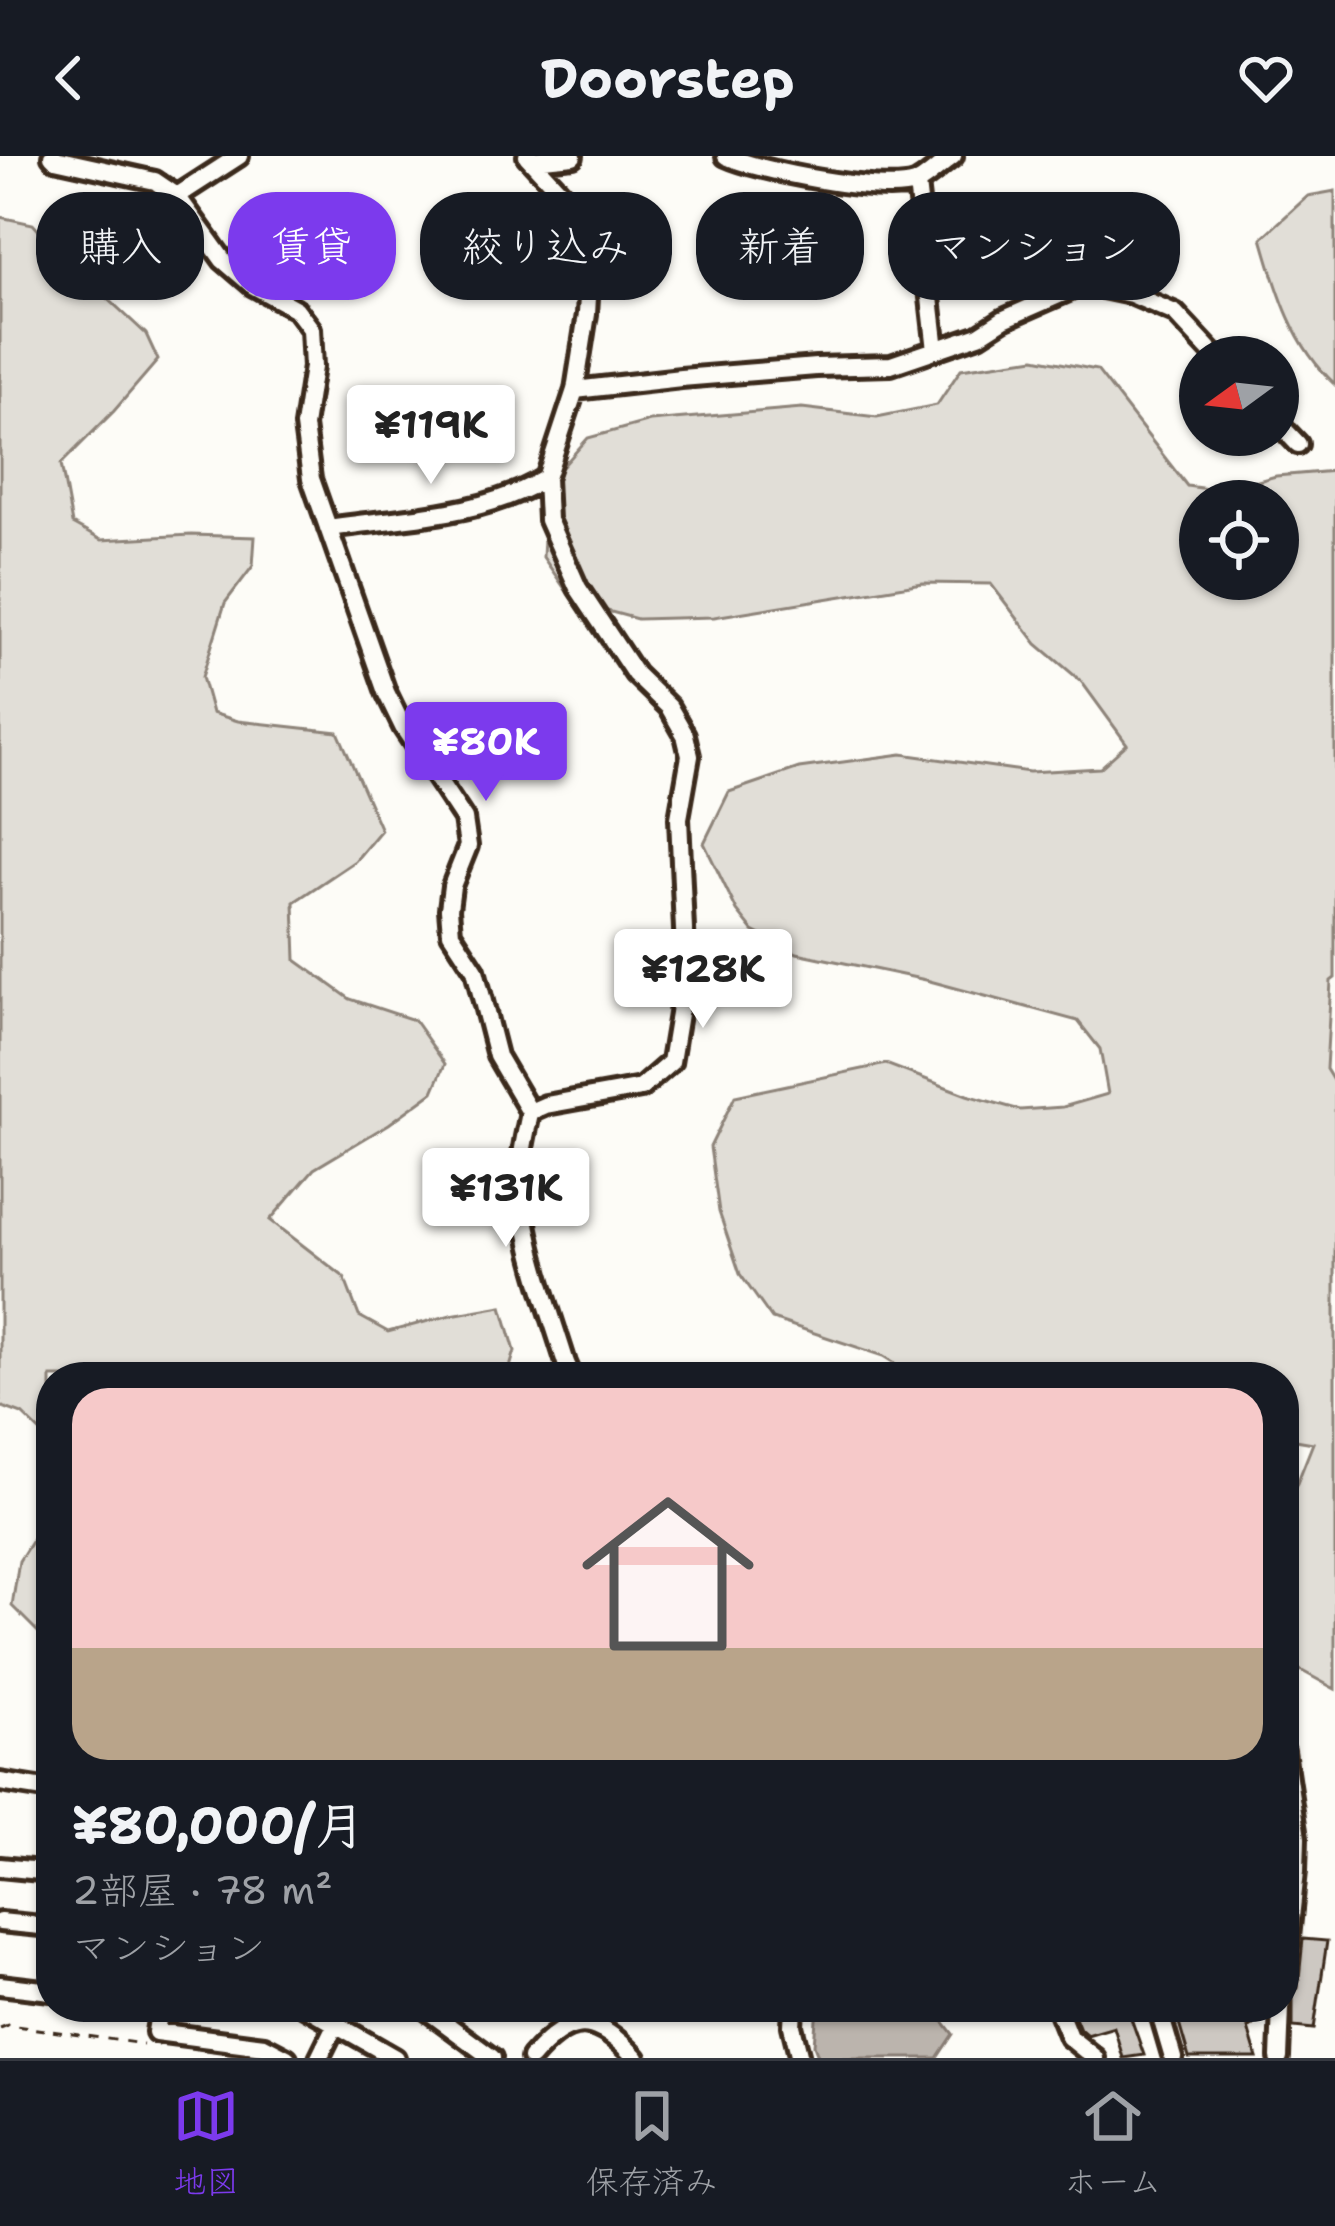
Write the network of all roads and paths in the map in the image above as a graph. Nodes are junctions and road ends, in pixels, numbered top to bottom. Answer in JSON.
{"nodes":[{"id":1,"x":52,"y":156,"type":"edge"},
{"id":2,"x":239,"y":156,"type":"edge"},
{"id":3,"x":573,"y":156,"type":"edge"},
{"id":4,"x":726,"y":156,"type":"edge"},
{"id":5,"x":953,"y":156,"type":"edge"},
{"id":6,"x":530,"y":158,"type":"edge"},
{"id":7,"x":916,"y":184,"type":"junction"},
{"id":8,"x":171,"y":192,"type":"edge"},
{"id":9,"x":183,"y":192,"type":"edge"},
{"id":10,"x":204,"y":234,"type":"edge"},
{"id":11,"x":1196,"y":336,"type":"edge"},
{"id":12,"x":936,"y":350,"type":"junction"},
{"id":13,"x":575,"y":390,"type":"junction"},
{"id":14,"x":547,"y":478,"type":"junction"},
{"id":15,"x":328,"y":528,"type":"junction"},
{"id":16,"x":530,"y":1112,"type":"junction"},
{"id":17,"x":567,"y":1362,"type":"edge"},
{"id":18,"x":0,"y":1782,"type":"edge"},
{"id":19,"x":36,"y":1788,"type":"edge"},
{"id":20,"x":0,"y":1867,"type":"edge"},
{"id":21,"x":36,"y":1871,"type":"edge"},
{"id":22,"x":0,"y":1922,"type":"edge"},
{"id":23,"x":36,"y":1926,"type":"edge"},
{"id":24,"x":0,"y":1985,"type":"edge"},
{"id":25,"x":36,"y":1989,"type":"edge"},
{"id":26,"x":158,"y":2022,"type":"edge"},
{"id":27,"x":337,"y":2022,"type":"edge"},
{"id":28,"x":350,"y":2022,"type":"edge"},
{"id":29,"x":443,"y":2022,"type":"edge"},
{"id":30,"x":792,"y":2022,"type":"edge"},
{"id":31,"x":1063,"y":2022,"type":"edge"},
{"id":32,"x":1162,"y":2022,"type":"edge"},
{"id":33,"x":1280,"y":2022,"type":"edge"},
{"id":34,"x":0,"y":2028,"type":"edge"},
{"id":35,"x":159,"y":2046,"type":"dead end"},
{"id":36,"x":287,"y":2058,"type":"edge"},
{"id":37,"x":319,"y":2058,"type":"edge"},
{"id":38,"x":395,"y":2058,"type":"edge"},
{"id":39,"x":492,"y":2058,"type":"edge"},
{"id":40,"x":531,"y":2058,"type":"edge"},
{"id":41,"x":636,"y":2058,"type":"edge"},
{"id":42,"x":800,"y":2058,"type":"edge"},
{"id":43,"x":1095,"y":2058,"type":"edge"},
{"id":44,"x":1173,"y":2058,"type":"edge"},
{"id":45,"x":1279,"y":2058,"type":"edge"}],
"edges":[{"from":1,"to":8,"type":"street"},
{"from":2,"to":9,"type":"street"},
{"from":3,"to":6,"type":"street"},
{"from":4,"to":7,"type":"street"},
{"from":5,"to":7,"type":"street"},
{"from":6,"to":13,"type":"street"},
{"from":7,"to":12,"type":"street"},
{"from":10,"to":15,"type":"street"},
{"from":11,"to":12,"type":"street"},
{"from":12,"to":13,"type":"street"},
{"from":13,"to":14,"type":"street"},
{"from":14,"to":15,"type":"street"},
{"from":14,"to":16,"type":"street"},
{"from":15,"to":16,"type":"street"},
{"from":16,"to":17,"type":"street"},
{"from":18,"to":19,"type":"street"},
{"from":20,"to":21,"type":"street"},
{"from":22,"to":23,"type":"street"},
{"from":24,"to":25,"type":"street"},
{"from":26,"to":36,"type":"street"},
{"from":27,"to":37,"type":"street"},
{"from":28,"to":38,"type":"street"},
{"from":29,"to":39,"type":"street"},
{"from":30,"to":42,"type":"street"},
{"from":31,"to":43,"type":"street"},
{"from":32,"to":44,"type":"street"},
{"from":33,"to":45,"type":"street"},
{"from":34,"to":35,"type":"path"},
{"from":40,"to":41,"type":"street"}]}
